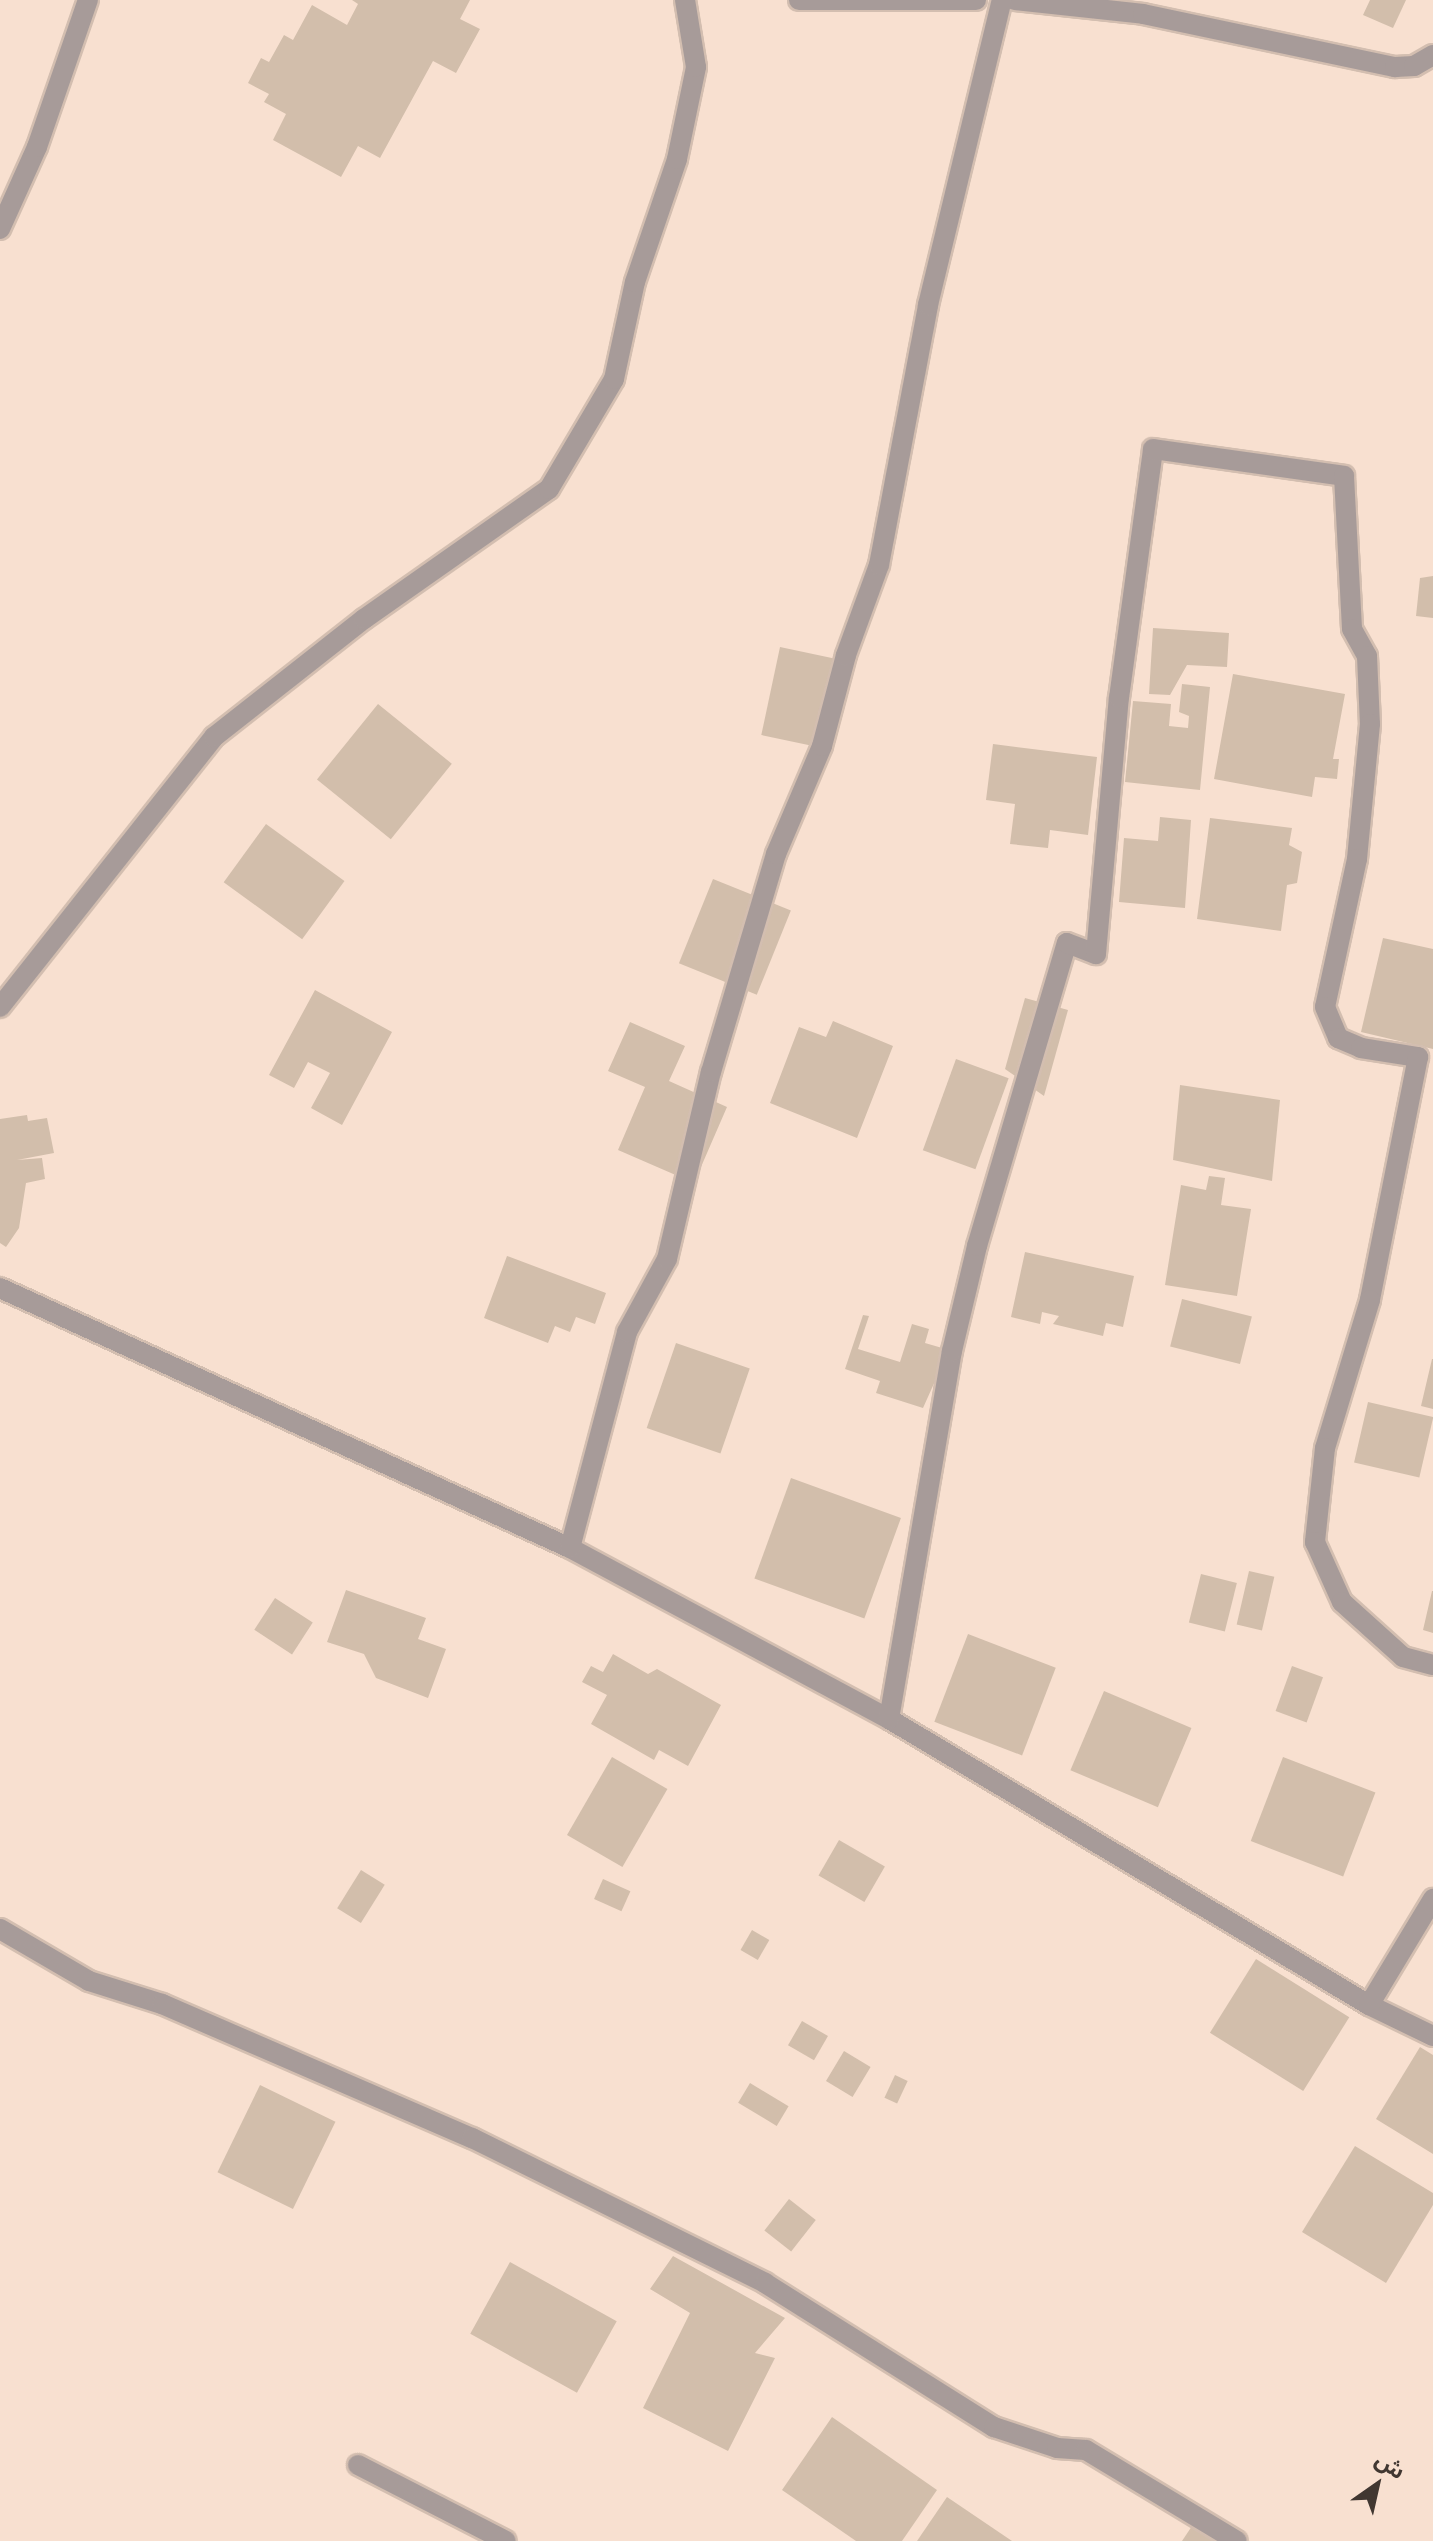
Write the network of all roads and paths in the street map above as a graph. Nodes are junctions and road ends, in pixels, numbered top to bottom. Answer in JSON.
{"nodes":[{"id":1,"x":88,"y":0,"type":"edge"},
{"id":2,"x":685,"y":0,"type":"edge"},
{"id":3,"x":799,"y":0,"type":"edge"},
{"id":4,"x":976,"y":0,"type":"edge"},
{"id":5,"x":1002,"y":0,"type":"edge"},
{"id":6,"x":1015,"y":0,"type":"edge"},
{"id":7,"x":1433,"y":55,"type":"edge"},
{"id":8,"x":0,"y":229,"type":"edge"},
{"id":9,"x":0,"y":1007,"type":"edge"},
{"id":10,"x":1426,"y":1058,"type":"edge"},
{"id":11,"x":0,"y":1288,"type":"edge"},
{"id":12,"x":570,"y":1548,"type":"junction"},
{"id":13,"x":1433,"y":1665,"type":"edge"},
{"id":14,"x":889,"y":1719,"type":"junction"},
{"id":15,"x":1433,"y":1899,"type":"edge"},
{"id":16,"x":0,"y":1929,"type":"edge"},
{"id":17,"x":1369,"y":2005,"type":"junction"},
{"id":18,"x":1433,"y":2036,"type":"edge"},
{"id":19,"x":358,"y":2465,"type":"dead end"},
{"id":20,"x":506,"y":2541,"type":"edge"},
{"id":21,"x":1237,"y":2541,"type":"edge"}],
"edges":[{"from":1,"to":8,"type":"street"},
{"from":2,"to":9,"type":"street"},
{"from":3,"to":4,"type":"street"},
{"from":5,"to":12,"type":"street"},
{"from":6,"to":7,"type":"street"},
{"from":10,"to":13,"type":"street"},
{"from":10,"to":14,"type":"street"},
{"from":11,"to":12,"type":"street"},
{"from":12,"to":14,"type":"street"},
{"from":14,"to":17,"type":"street"},
{"from":15,"to":17,"type":"street"},
{"from":16,"to":21,"type":"street"},
{"from":17,"to":18,"type":"street"},
{"from":19,"to":20,"type":"street"}]}
